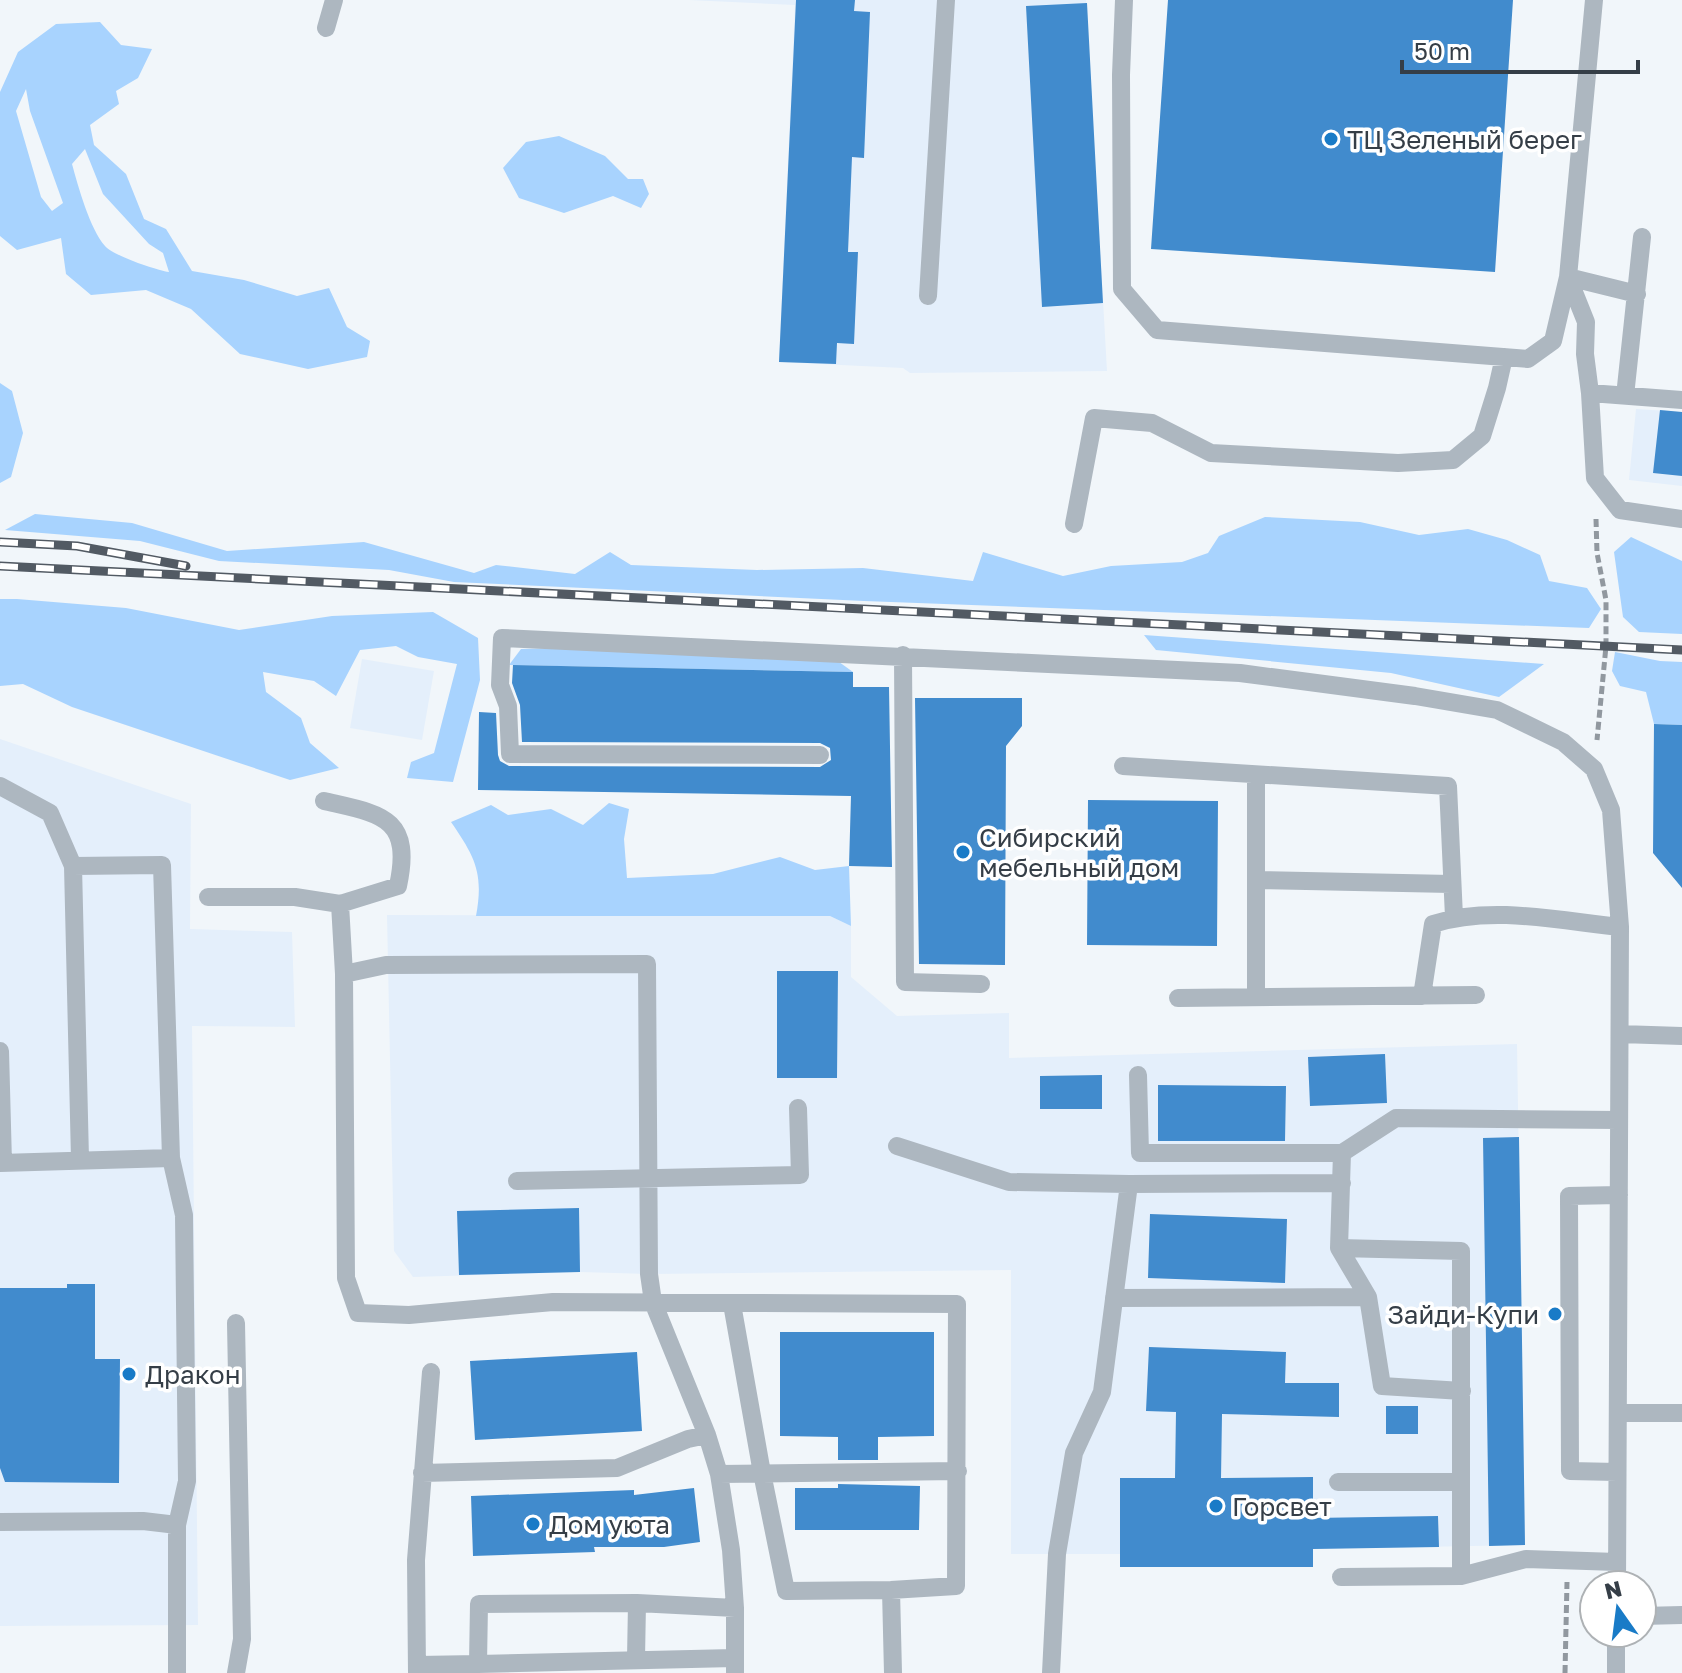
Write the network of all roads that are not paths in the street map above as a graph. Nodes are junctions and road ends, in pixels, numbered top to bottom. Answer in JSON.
{"nodes":[{"id":1,"x":334,"y":0,"type":"edge"},
{"id":2,"x":946,"y":0,"type":"edge"},
{"id":3,"x":1124,"y":0,"type":"edge"},
{"id":4,"x":1594,"y":0,"type":"edge"},
{"id":5,"x":326,"y":28,"type":"dead end"},
{"id":6,"x":1642,"y":237,"type":"dead end"},
{"id":7,"x":1568,"y":277,"type":"junction"},
{"id":8,"x":1637,"y":294,"type":"junction"},
{"id":9,"x":928,"y":296,"type":"dead end"},
{"id":10,"x":1504,"y":357,"type":"junction"},
{"id":11,"x":1590,"y":393,"type":"junction"},
{"id":12,"x":1625,"y":396,"type":"junction"},
{"id":13,"x":1682,"y":400,"type":"edge"},
{"id":14,"x":1682,"y":519,"type":"edge"},
{"id":15,"x":1074,"y":524,"type":"dead end"},
{"id":16,"x":903,"y":655,"type":"junction"},
{"id":17,"x":820,"y":755,"type":"dead end"},
{"id":18,"x":1123,"y":766,"type":"dead end"},
{"id":19,"x":1256,"y":775,"type":"junction"},
{"id":20,"x":0,"y":786,"type":"edge"},
{"id":21,"x":324,"y":801,"type":"dead end"},
{"id":22,"x":73,"y":866,"type":"junction"},
{"id":23,"x":1256,"y":880,"type":"junction"},
{"id":24,"x":1451,"y":884,"type":"junction"},
{"id":25,"x":208,"y":897,"type":"dead end"},
{"id":26,"x":340,"y":904,"type":"junction"},
{"id":27,"x":1454,"y":917,"type":"junction"},
{"id":28,"x":1620,"y":927,"type":"junction"},
{"id":29,"x":344,"y":974,"type":"junction"},
{"id":30,"x":981,"y":984,"type":"dead end"},
{"id":31,"x":1476,"y":995,"type":"dead end"},
{"id":32,"x":1422,"y":996,"type":"junction"},
{"id":33,"x":1256,"y":997,"type":"junction"},
{"id":34,"x":1178,"y":998,"type":"dead end"},
{"id":35,"x":1620,"y":1034,"type":"junction"},
{"id":36,"x":1682,"y":1036,"type":"edge"},
{"id":37,"x":0,"y":1051,"type":"edge"},
{"id":38,"x":1138,"y":1075,"type":"dead end"},
{"id":39,"x":798,"y":1108,"type":"dead end"},
{"id":40,"x":1619,"y":1120,"type":"junction"},
{"id":41,"x":897,"y":1146,"type":"dead end"},
{"id":42,"x":1342,"y":1153,"type":"junction"},
{"id":43,"x":171,"y":1158,"type":"junction"},
{"id":44,"x":80,"y":1159,"type":"junction"},
{"id":45,"x":1,"y":1163,"type":"edge"},
{"id":46,"x":650,"y":1178,"type":"junction"},
{"id":47,"x":517,"y":1181,"type":"dead end"},
{"id":48,"x":1342,"y":1183,"type":"junction"},
{"id":49,"x":1129,"y":1184,"type":"junction"},
{"id":50,"x":1619,"y":1195,"type":"junction"},
{"id":51,"x":1339,"y":1248,"type":"junction"},
{"id":52,"x":1368,"y":1297,"type":"junction"},
{"id":53,"x":1114,"y":1298,"type":"junction"},
{"id":54,"x":653,"y":1302,"type":"junction"},
{"id":55,"x":732,"y":1304,"type":"junction"},
{"id":56,"x":236,"y":1323,"type":"dead end"},
{"id":57,"x":431,"y":1372,"type":"dead end"},
{"id":58,"x":1462,"y":1391,"type":"junction"},
{"id":59,"x":1618,"y":1413,"type":"junction"},
{"id":60,"x":1682,"y":1413,"type":"edge"},
{"id":61,"x":707,"y":1435,"type":"junction"},
{"id":62,"x":958,"y":1471,"type":"junction"},
{"id":63,"x":1617,"y":1472,"type":"junction"},
{"id":64,"x":422,"y":1473,"type":"junction"},
{"id":65,"x":762,"y":1473,"type":"junction"},
{"id":66,"x":719,"y":1474,"type":"junction"},
{"id":67,"x":1338,"y":1482,"type":"dead end"},
{"id":68,"x":1459,"y":1482,"type":"junction"},
{"id":69,"x":0,"y":1522,"type":"edge"},
{"id":70,"x":177,"y":1525,"type":"junction"},
{"id":71,"x":1617,"y":1562,"type":"junction"},
{"id":72,"x":1617,"y":1569,"type":"edge"},
{"id":73,"x":1461,"y":1576,"type":"junction"},
{"id":74,"x":1341,"y":1577,"type":"dead end"},
{"id":75,"x":891,"y":1590,"type":"junction"},
{"id":76,"x":637,"y":1603,"type":"junction"},
{"id":77,"x":735,"y":1608,"type":"junction"},
{"id":78,"x":1682,"y":1615,"type":"edge"},
{"id":79,"x":1658,"y":1616,"type":"edge"},
{"id":80,"x":1616,"y":1649,"type":"edge"},
{"id":81,"x":636,"y":1659,"type":"junction"},
{"id":82,"x":478,"y":1664,"type":"junction"},
{"id":83,"x":735,"y":1666,"type":"edge"},
{"id":84,"x":418,"y":1669,"type":"edge"},
{"id":85,"x":177,"y":1673,"type":"edge"},
{"id":86,"x":236,"y":1673,"type":"edge"},
{"id":87,"x":893,"y":1673,"type":"edge"},
{"id":88,"x":1051,"y":1673,"type":"edge"},
{"id":89,"x":1616,"y":1673,"type":"edge"}],
"edges":[{"from":1,"to":5,"type":"lane"},
{"from":2,"to":9,"type":"lane"},
{"from":3,"to":10,"type":"lane"},
{"from":4,"to":7,"type":"lane"},
{"from":6,"to":8,"type":"lane"},
{"from":7,"to":8,"type":"lane"},
{"from":7,"to":10,"type":"lane"},
{"from":7,"to":11,"type":"lane"},
{"from":8,"to":12,"type":"lane"},
{"from":10,"to":15,"type":"lane"},
{"from":11,"to":12,"type":"lane"},
{"from":11,"to":14,"type":"lane"},
{"from":12,"to":13,"type":"lane"},
{"from":16,"to":17,"type":"lane"},
{"from":16,"to":28,"type":"lane"},
{"from":16,"to":30,"type":"lane"},
{"from":18,"to":19,"type":"lane"},
{"from":19,"to":23,"type":"lane"},
{"from":19,"to":24,"type":"lane"},
{"from":20,"to":22,"type":"lane"},
{"from":21,"to":26,"type":"lane"},
{"from":22,"to":43,"type":"lane"},
{"from":22,"to":44,"type":"lane"},
{"from":23,"to":24,"type":"lane"},
{"from":23,"to":33,"type":"lane"},
{"from":24,"to":27,"type":"lane"},
{"from":25,"to":26,"type":"lane"},
{"from":26,"to":29,"type":"lane"},
{"from":27,"to":28,"type":"lane"},
{"from":27,"to":32,"type":"lane"},
{"from":28,"to":35,"type":"lane"},
{"from":29,"to":46,"type":"lane"},
{"from":29,"to":54,"type":"lane"},
{"from":31,"to":32,"type":"lane"},
{"from":32,"to":33,"type":"lane"},
{"from":33,"to":34,"type":"lane"},
{"from":35,"to":36,"type":"lane"},
{"from":35,"to":40,"type":"lane"},
{"from":37,"to":45,"type":"lane"},
{"from":38,"to":42,"type":"lane"},
{"from":39,"to":46,"type":"lane"},
{"from":40,"to":42,"type":"lane"},
{"from":40,"to":50,"type":"lane"},
{"from":41,"to":49,"type":"lane"},
{"from":42,"to":48,"type":"lane"},
{"from":43,"to":44,"type":"lane"},
{"from":43,"to":70,"type":"lane"},
{"from":44,"to":45,"type":"lane"},
{"from":46,"to":47,"type":"lane"},
{"from":46,"to":54,"type":"lane"},
{"from":48,"to":49,"type":"lane"},
{"from":48,"to":51,"type":"lane"},
{"from":49,"to":53,"type":"lane"},
{"from":50,"to":59,"type":"lane"},
{"from":50,"to":63,"type":"lane"},
{"from":51,"to":52,"type":"lane"},
{"from":51,"to":58,"type":"lane"},
{"from":52,"to":53,"type":"lane"},
{"from":52,"to":58,"type":"lane"},
{"from":53,"to":88,"type":"lane"},
{"from":54,"to":55,"type":"lane"},
{"from":54,"to":61,"type":"lane"},
{"from":55,"to":62,"type":"lane"},
{"from":55,"to":65,"type":"lane"},
{"from":56,"to":86,"type":"lane"},
{"from":57,"to":64,"type":"lane"},
{"from":58,"to":68,"type":"lane"},
{"from":59,"to":60,"type":"lane"},
{"from":59,"to":63,"type":"lane"},
{"from":61,"to":64,"type":"lane"},
{"from":61,"to":66,"type":"lane"},
{"from":62,"to":65,"type":"lane"},
{"from":62,"to":75,"type":"lane"},
{"from":63,"to":71,"type":"lane"},
{"from":64,"to":84,"type":"lane"},
{"from":65,"to":66,"type":"lane"},
{"from":65,"to":75,"type":"lane"},
{"from":66,"to":77,"type":"lane"},
{"from":67,"to":68,"type":"lane"},
{"from":68,"to":73,"type":"lane"},
{"from":69,"to":70,"type":"lane"},
{"from":70,"to":85,"type":"lane"},
{"from":71,"to":72,"type":"lane"},
{"from":71,"to":73,"type":"lane"},
{"from":73,"to":74,"type":"lane"},
{"from":75,"to":87,"type":"lane"},
{"from":76,"to":77,"type":"lane"},
{"from":76,"to":81,"type":"lane"},
{"from":76,"to":82,"type":"lane"},
{"from":77,"to":83,"type":"lane"},
{"from":78,"to":79,"type":"lane"},
{"from":80,"to":89,"type":"lane"},
{"from":81,"to":82,"type":"lane"},
{"from":81,"to":83,"type":"lane"},
{"from":82,"to":84,"type":"lane"}]}
